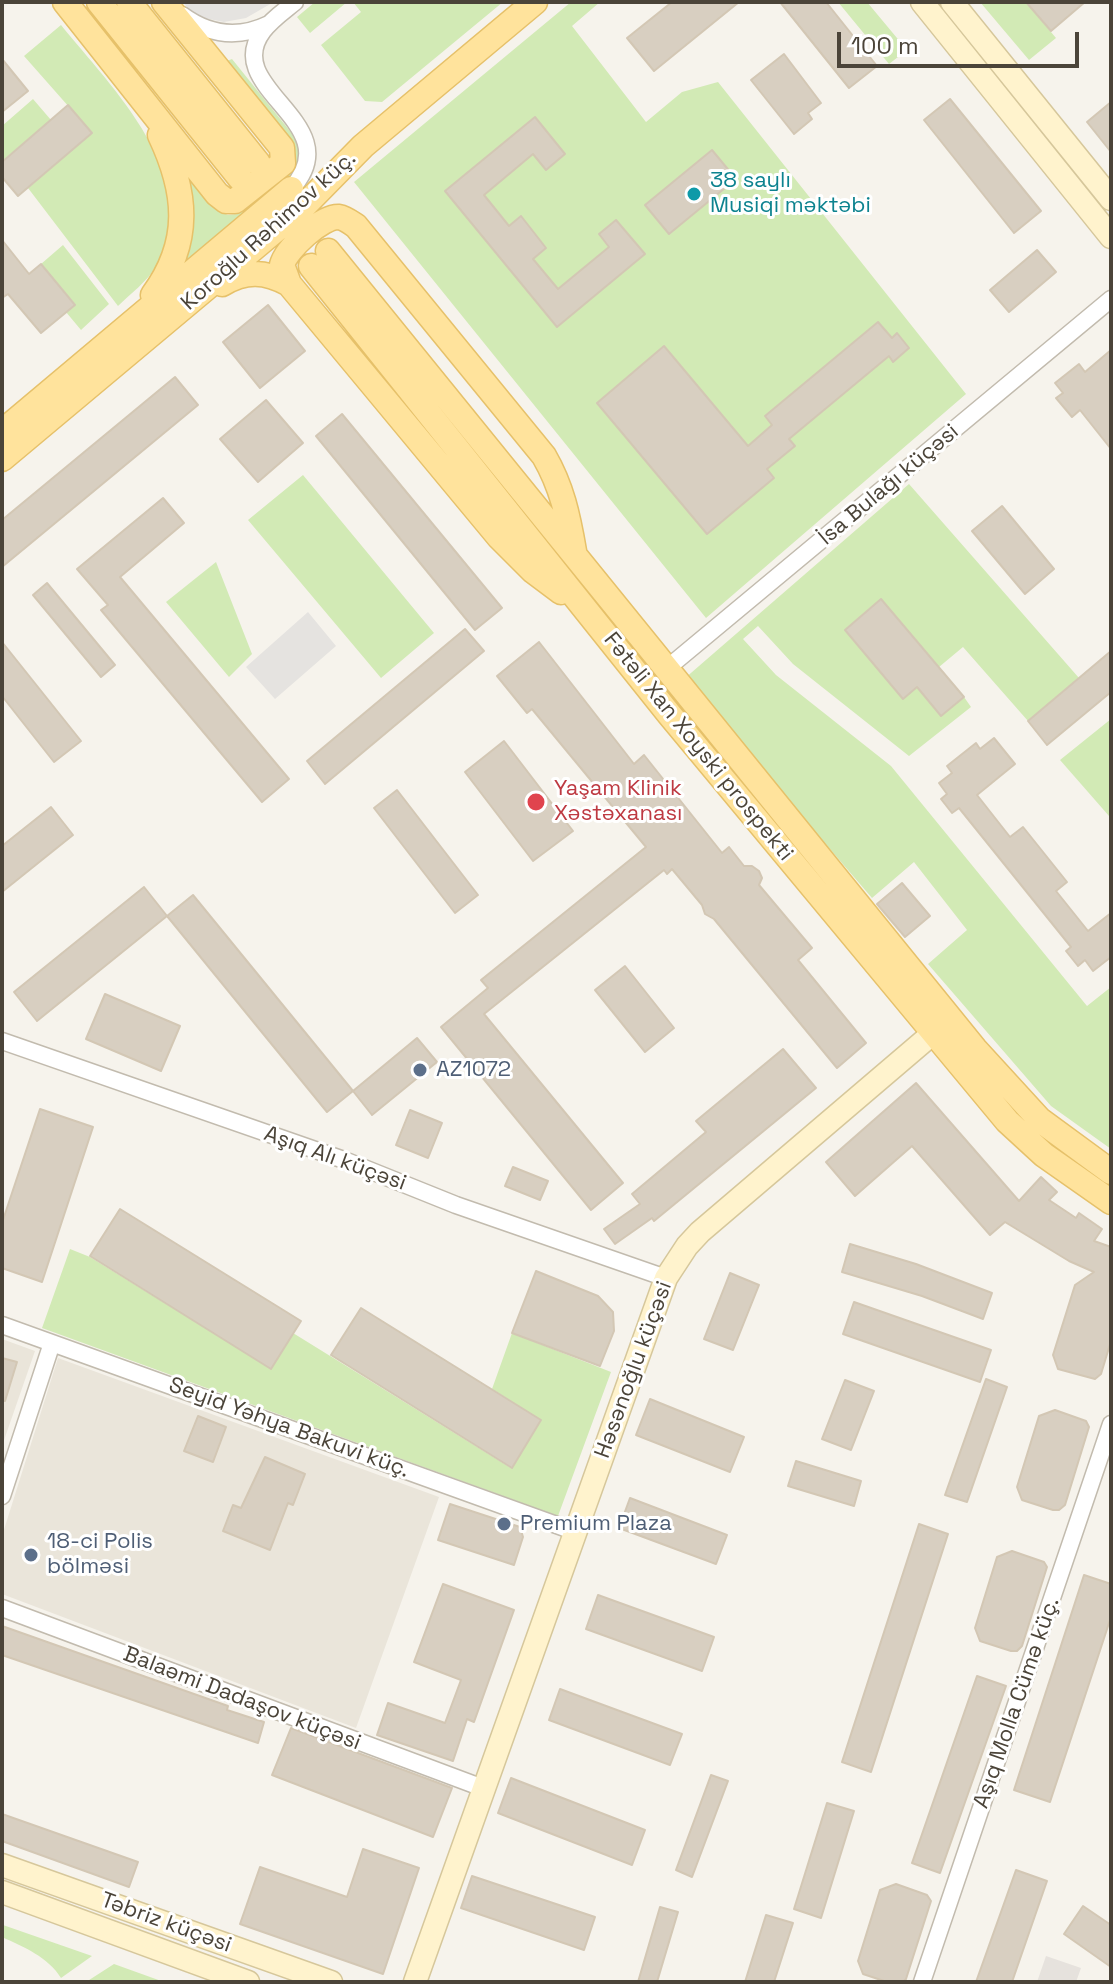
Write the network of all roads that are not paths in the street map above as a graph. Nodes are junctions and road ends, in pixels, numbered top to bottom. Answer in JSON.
{"nodes":[{"id":1,"x":65,"y":2,"type":"edge"},
{"id":2,"x":99,"y":2,"type":"edge"},
{"id":3,"x":129,"y":2,"type":"edge"},
{"id":4,"x":164,"y":2,"type":"edge"},
{"id":5,"x":295,"y":2,"type":"edge"},
{"id":6,"x":535,"y":2,"type":"edge"},
{"id":7,"x":922,"y":2,"type":"edge"},
{"id":8,"x":952,"y":2,"type":"edge"},
{"id":9,"x":270,"y":24,"type":"junction"},
{"id":10,"x":135,"y":90,"type":"junction"},
{"id":11,"x":363,"y":146,"type":"junction"},
{"id":12,"x":291,"y":189,"type":"joint"},
{"id":13,"x":1111,"y":199,"type":"edge"},
{"id":14,"x":356,"y":226,"type":"junction"},
{"id":15,"x":1111,"y":237,"type":"edge"},
{"id":16,"x":289,"y":284,"type":"junction"},
{"id":17,"x":1111,"y":299,"type":"edge"},
{"id":18,"x":192,"y":301,"type":"junction"},
{"id":19,"x":128,"y":326,"type":"junction"},
{"id":20,"x":2,"y":432,"type":"edge"},
{"id":21,"x":2,"y":459,"type":"edge"},
{"id":22,"x":574,"y":555,"type":"junction"},
{"id":23,"x":589,"y":612,"type":"junction"},
{"id":24,"x":665,"y":670,"type":"junction"},
{"id":25,"x":942,"y":1026,"type":"junction"},
{"id":26,"x":2,"y":1041,"type":"edge"},
{"id":27,"x":1111,"y":1172,"type":"edge"},
{"id":28,"x":1111,"y":1202,"type":"edge"},
{"id":29,"x":666,"y":1278,"type":"junction"},
{"id":30,"x":2,"y":1325,"type":"edge"},
{"id":31,"x":52,"y":1343,"type":"junction"},
{"id":32,"x":1111,"y":1424,"type":"edge"},
{"id":33,"x":2,"y":1496,"type":"edge"},
{"id":34,"x":576,"y":1532,"type":"junction"},
{"id":35,"x":2,"y":1608,"type":"edge"},
{"id":36,"x":483,"y":1788,"type":"junction"},
{"id":37,"x":2,"y":1865,"type":"edge"},
{"id":38,"x":2,"y":1892,"type":"edge"},
{"id":39,"x":248,"y":1982,"type":"edge"},
{"id":40,"x":331,"y":1982,"type":"edge"},
{"id":41,"x":415,"y":1982,"type":"edge"},
{"id":42,"x":922,"y":1982,"type":"edge"}],
"edges":[{"from":1,"to":10,"type":"main road"},
{"from":2,"to":3,"type":"main road"},
{"from":4,"to":9,"type":"street"},
{"from":4,"to":10,"type":"main road"},
{"from":5,"to":9,"type":"street"},
{"from":6,"to":11,"type":"main road","name":"Koroğlu Rəhimov küç."},
{"from":7,"to":15,"type":"main road"},
{"from":8,"to":13,"type":"main road"},
{"from":9,"to":12,"type":"street"},
{"from":10,"to":19,"type":"main road"},
{"from":11,"to":14,"type":"main road"},
{"from":11,"to":18,"type":"main road","name":"Koroğlu Rəhimov küç."},
{"from":12,"to":19,"type":"main road","name":"Koroğlu Rəhimov küç."},
{"from":14,"to":16,"type":"main road"},
{"from":14,"to":22,"type":"main road"},
{"from":16,"to":18,"type":"main road"},
{"from":16,"to":23,"type":"main road"},
{"from":17,"to":24,"type":"street","name":"İsa Bulağı küçəsi"},
{"from":18,"to":21,"type":"main road","name":"Koroğlu Rəhimov küç."},
{"from":19,"to":20,"type":"main road","name":"Koroğlu Rəhimov küç."},
{"from":22,"to":23,"type":"main road","name":"Fətəli Xan Xoyski prospekti"},
{"from":22,"to":24,"type":"main road","name":"Fətəli Xan Xoyski prospekti"},
{"from":23,"to":25,"type":"main road","name":"Fətəli Xan Xoyski prospekti"},
{"from":24,"to":25,"type":"main road","name":"Fətəli Xan Xoyski prospekti"},
{"from":25,"to":27,"type":"main road","name":"Fətəli Xan Xoyski prospekti"},
{"from":25,"to":28,"type":"main road","name":"Fətəli Xan Xoyski prospekti"},
{"from":25,"to":29,"type":"main road","name":"Həsənoğlu küçəsi"},
{"from":26,"to":29,"type":"street","name":"Aşıq Alı küçəsi"},
{"from":29,"to":34,"type":"main road","name":"Həsənoğlu küçəsi"},
{"from":30,"to":31,"type":"street","name":"Seyid Yəhya Bakuvi küç."},
{"from":31,"to":33,"type":"street"},
{"from":31,"to":34,"type":"street","name":"Seyid Yəhya Bakuvi küç."},
{"from":32,"to":42,"type":"street","name":"Aşıq Molla Cümə küç."},
{"from":34,"to":36,"type":"main road","name":"Həsənoğlu küçəsi"},
{"from":35,"to":36,"type":"street","name":"Balaəmi Dadaşov küçəsi"},
{"from":36,"to":41,"type":"main road"},
{"from":37,"to":40,"type":"main road","name":"Təbriz küçəsi"},
{"from":38,"to":39,"type":"main road","name":"Təbriz küçəsi"}]}
